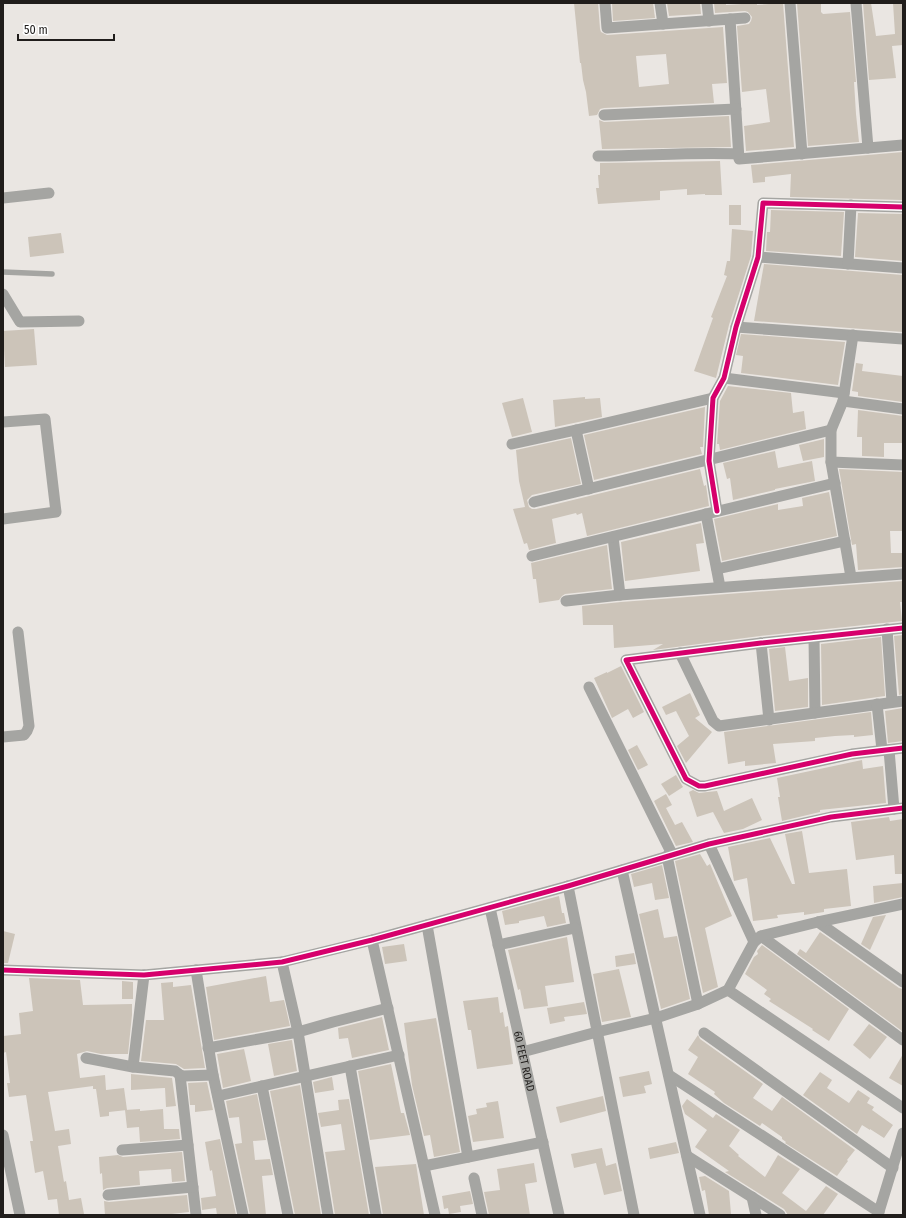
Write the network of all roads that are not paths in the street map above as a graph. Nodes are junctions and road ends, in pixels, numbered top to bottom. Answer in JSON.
{"nodes":[{"id":1,"x":605,"y":3,"type":"edge"},
{"id":2,"x":660,"y":3,"type":"edge"},
{"id":3,"x":707,"y":3,"type":"edge"},
{"id":4,"x":790,"y":3,"type":"edge"},
{"id":5,"x":856,"y":3,"type":"edge"},
{"id":6,"x":745,"y":18,"type":"dead end"},
{"id":7,"x":730,"y":19,"type":"junction"},
{"id":8,"x":709,"y":21,"type":"junction"},
{"id":9,"x":663,"y":24,"type":"junction"},
{"id":10,"x":736,"y":109,"type":"junction"},
{"id":11,"x":604,"y":115,"type":"dead end"},
{"id":12,"x":903,"y":145,"type":"edge"},
{"id":13,"x":868,"y":148,"type":"junction"},
{"id":14,"x":738,"y":154,"type":"junction"},
{"id":15,"x":802,"y":154,"type":"junction"},
{"id":16,"x":598,"y":156,"type":"dead end"},
{"id":17,"x":49,"y":193,"type":"dead end"},
{"id":18,"x":3,"y":198,"type":"edge"},
{"id":19,"x":851,"y":205,"type":"junction"},
{"id":20,"x":903,"y":207,"type":"edge"},
{"id":21,"x":758,"y":257,"type":"junction"},
{"id":22,"x":848,"y":264,"type":"junction"},
{"id":23,"x":903,"y":268,"type":"edge"},
{"id":24,"x":3,"y":272,"type":"edge"},
{"id":25,"x":52,"y":274,"type":"dead end"},
{"id":26,"x":3,"y":294,"type":"edge"},
{"id":27,"x":79,"y":321,"type":"dead end"},
{"id":28,"x":736,"y":326,"type":"junction"},
{"id":29,"x":854,"y":335,"type":"junction"},
{"id":30,"x":903,"y":339,"type":"edge"},
{"id":31,"x":724,"y":378,"type":"junction"},
{"id":32,"x":843,"y":397,"type":"junction"},
{"id":33,"x":712,"y":398,"type":"junction"},
{"id":34,"x":903,"y":409,"type":"edge"},
{"id":35,"x":3,"y":422,"type":"edge"},
{"id":36,"x":576,"y":430,"type":"junction"},
{"id":37,"x":831,"y":430,"type":"junction"},
{"id":38,"x":512,"y":444,"type":"dead end"},
{"id":39,"x":709,"y":461,"type":"junction"},
{"id":40,"x":831,"y":462,"type":"junction"},
{"id":41,"x":903,"y":465,"type":"edge"},
{"id":42,"x":835,"y":483,"type":"junction"},
{"id":43,"x":589,"y":489,"type":"junction"},
{"id":44,"x":534,"y":502,"type":"dead end"},
{"id":45,"x":712,"y":513,"type":"junction"},
{"id":46,"x":3,"y":519,"type":"edge"},
{"id":47,"x":613,"y":537,"type":"junction"},
{"id":48,"x":845,"y":541,"type":"junction"},
{"id":49,"x":532,"y":556,"type":"dead end"},
{"id":50,"x":717,"y":569,"type":"junction"},
{"id":51,"x":903,"y":574,"type":"edge"},
{"id":52,"x":851,"y":577,"type":"junction"},
{"id":53,"x":720,"y":587,"type":"junction"},
{"id":54,"x":620,"y":595,"type":"junction"},
{"id":55,"x":566,"y":601,"type":"dead end"},
{"id":56,"x":903,"y":628,"type":"edge"},
{"id":57,"x":887,"y":629,"type":"junction"},
{"id":58,"x":18,"y":632,"type":"dead end"},
{"id":59,"x":814,"y":637,"type":"junction"},
{"id":60,"x":761,"y":643,"type":"junction"},
{"id":61,"x":680,"y":653,"type":"junction"},
{"id":62,"x":589,"y":686,"type":"dead end"},
{"id":63,"x":898,"y":702,"type":"edge"},
{"id":64,"x":877,"y":704,"type":"junction"},
{"id":65,"x":816,"y":713,"type":"junction"},
{"id":66,"x":769,"y":720,"type":"junction"},
{"id":67,"x":3,"y":737,"type":"edge"},
{"id":68,"x":903,"y":748,"type":"edge"},
{"id":69,"x":885,"y":750,"type":"junction"},
{"id":70,"x":899,"y":809,"type":"edge"},
{"id":71,"x":709,"y":844,"type":"junction"},
{"id":72,"x":670,"y":855,"type":"junction"},
{"id":73,"x":622,"y":870,"type":"junction"},
{"id":74,"x":568,"y":886,"type":"junction"},
{"id":75,"x":903,"y":904,"type":"edge"},
{"id":76,"x":490,"y":908,"type":"junction"},
{"id":77,"x":818,"y":922,"type":"junction"},
{"id":78,"x":426,"y":925,"type":"junction"},
{"id":79,"x":576,"y":928,"type":"junction"},
{"id":80,"x":758,"y":939,"type":"junction"},
{"id":81,"x":372,"y":940,"type":"junction"},
{"id":82,"x":498,"y":946,"type":"junction"},
{"id":83,"x":282,"y":962,"type":"junction"},
{"id":84,"x":3,"y":970,"type":"edge"},
{"id":85,"x":196,"y":970,"type":"junction"},
{"id":86,"x":144,"y":975,"type":"junction"},
{"id":87,"x":903,"y":982,"type":"edge"},
{"id":88,"x":728,"y":990,"type":"junction"},
{"id":89,"x":698,"y":1004,"type":"junction"},
{"id":90,"x":388,"y":1008,"type":"junction"},
{"id":91,"x":656,"y":1018,"type":"junction"},
{"id":92,"x":298,"y":1032,"type":"junction"},
{"id":93,"x":597,"y":1032,"type":"junction"},
{"id":94,"x":704,"y":1033,"type":"dead end"},
{"id":95,"x":903,"y":1040,"type":"edge"},
{"id":96,"x":208,"y":1048,"type":"junction"},
{"id":97,"x":522,"y":1052,"type":"junction"},
{"id":98,"x":399,"y":1055,"type":"junction"},
{"id":99,"x":86,"y":1058,"type":"dead end"},
{"id":100,"x":350,"y":1066,"type":"junction"},
{"id":101,"x":133,"y":1067,"type":"junction"},
{"id":102,"x":180,"y":1074,"type":"junction"},
{"id":103,"x":213,"y":1075,"type":"junction"},
{"id":104,"x":669,"y":1075,"type":"junction"},
{"id":105,"x":305,"y":1076,"type":"junction"},
{"id":106,"x":262,"y":1086,"type":"junction"},
{"id":107,"x":218,"y":1096,"type":"junction"},
{"id":108,"x":903,"y":1108,"type":"edge"},
{"id":109,"x":903,"y":1133,"type":"edge"},
{"id":110,"x":3,"y":1135,"type":"edge"},
{"id":111,"x":543,"y":1142,"type":"junction"},
{"id":112,"x":188,"y":1145,"type":"junction"},
{"id":113,"x":122,"y":1150,"type":"dead end"},
{"id":114,"x":687,"y":1156,"type":"junction"},
{"id":115,"x":468,"y":1157,"type":"junction"},
{"id":116,"x":424,"y":1166,"type":"junction"},
{"id":117,"x":893,"y":1168,"type":"junction"},
{"id":118,"x":474,"y":1178,"type":"dead end"},
{"id":119,"x":193,"y":1187,"type":"junction"},
{"id":120,"x":108,"y":1195,"type":"dead end"},
{"id":121,"x":752,"y":1197,"type":"junction"},
{"id":122,"x":878,"y":1214,"type":"edge"},
{"id":123,"x":20,"y":1215,"type":"edge"},
{"id":124,"x":196,"y":1215,"type":"edge"},
{"id":125,"x":243,"y":1215,"type":"edge"},
{"id":126,"x":288,"y":1215,"type":"edge"},
{"id":127,"x":328,"y":1215,"type":"edge"},
{"id":128,"x":376,"y":1215,"type":"edge"},
{"id":129,"x":435,"y":1215,"type":"edge"},
{"id":130,"x":482,"y":1215,"type":"edge"},
{"id":131,"x":559,"y":1215,"type":"edge"},
{"id":132,"x":634,"y":1215,"type":"edge"},
{"id":133,"x":700,"y":1215,"type":"edge"},
{"id":134,"x":756,"y":1215,"type":"edge"},
{"id":135,"x":780,"y":1215,"type":"edge"}],
"edges":[{"from":1,"to":9,"type":"street"},
{"from":2,"to":9,"type":"street"},
{"from":3,"to":8,"type":"street"},
{"from":4,"to":15,"type":"street"},
{"from":5,"to":13,"type":"street"},
{"from":6,"to":7,"type":"street"},
{"from":7,"to":8,"type":"street"},
{"from":7,"to":10,"type":"street"},
{"from":8,"to":9,"type":"street"},
{"from":10,"to":11,"type":"street"},
{"from":10,"to":14,"type":"street"},
{"from":12,"to":13,"type":"street"},
{"from":13,"to":15,"type":"street"},
{"from":14,"to":15,"type":"street"},
{"from":14,"to":16,"type":"street"},
{"from":17,"to":18,"type":"street"},
{"from":19,"to":20,"type":"street"},
{"from":19,"to":21,"type":"street"},
{"from":19,"to":22,"type":"street"},
{"from":21,"to":22,"type":"street"},
{"from":21,"to":28,"type":"street"},
{"from":22,"to":23,"type":"street"},
{"from":24,"to":25,"type":"lane"},
{"from":26,"to":27,"type":"street"},
{"from":28,"to":29,"type":"street"},
{"from":28,"to":31,"type":"street"},
{"from":29,"to":30,"type":"street"},
{"from":29,"to":32,"type":"street"},
{"from":31,"to":32,"type":"street"},
{"from":31,"to":33,"type":"street"},
{"from":32,"to":34,"type":"street"},
{"from":32,"to":37,"type":"street"},
{"from":33,"to":36,"type":"street"},
{"from":33,"to":39,"type":"street"},
{"from":35,"to":46,"type":"street"},
{"from":36,"to":38,"type":"street"},
{"from":36,"to":43,"type":"street"},
{"from":37,"to":39,"type":"street"},
{"from":37,"to":40,"type":"street"},
{"from":39,"to":43,"type":"street"},
{"from":39,"to":45,"type":"street"},
{"from":40,"to":41,"type":"street"},
{"from":40,"to":42,"type":"street"},
{"from":42,"to":45,"type":"street"},
{"from":42,"to":48,"type":"street"},
{"from":43,"to":44,"type":"street"},
{"from":45,"to":47,"type":"street"},
{"from":45,"to":50,"type":"street"},
{"from":47,"to":49,"type":"street"},
{"from":47,"to":54,"type":"street"},
{"from":48,"to":50,"type":"street"},
{"from":48,"to":52,"type":"street"},
{"from":50,"to":53,"type":"street"},
{"from":51,"to":52,"type":"street"},
{"from":52,"to":53,"type":"street"},
{"from":53,"to":54,"type":"street"},
{"from":54,"to":55,"type":"street"},
{"from":56,"to":57,"type":"street"},
{"from":57,"to":59,"type":"street"},
{"from":57,"to":63,"type":"street"},
{"from":58,"to":67,"type":"street"},
{"from":59,"to":60,"type":"street"},
{"from":59,"to":65,"type":"street"},
{"from":60,"to":61,"type":"street"},
{"from":60,"to":66,"type":"street"},
{"from":61,"to":66,"type":"street"},
{"from":61,"to":69,"type":"street"},
{"from":62,"to":72,"type":"street"},
{"from":63,"to":64,"type":"street"},
{"from":64,"to":65,"type":"street"},
{"from":64,"to":69,"type":"street"},
{"from":65,"to":66,"type":"street"},
{"from":68,"to":69,"type":"street"},
{"from":69,"to":70,"type":"street"},
{"from":70,"to":71,"type":"street"},
{"from":71,"to":72,"type":"street"},
{"from":71,"to":80,"type":"street"},
{"from":72,"to":73,"type":"street"},
{"from":72,"to":89,"type":"street"},
{"from":73,"to":74,"type":"street"},
{"from":73,"to":91,"type":"street"},
{"from":74,"to":76,"type":"street"},
{"from":74,"to":79,"type":"street"},
{"from":75,"to":77,"type":"street"},
{"from":76,"to":78,"type":"street"},
{"from":76,"to":82,"type":"street","name":"60 FEET ROAD"},
{"from":77,"to":80,"type":"street"},
{"from":77,"to":87,"type":"street"},
{"from":78,"to":81,"type":"street"},
{"from":78,"to":115,"type":"street"},
{"from":79,"to":82,"type":"street"},
{"from":79,"to":93,"type":"street"},
{"from":80,"to":88,"type":"street"},
{"from":80,"to":95,"type":"street"},
{"from":81,"to":83,"type":"street"},
{"from":81,"to":90,"type":"street"},
{"from":82,"to":97,"type":"street","name":"60 FEET ROAD"},
{"from":83,"to":85,"type":"street"},
{"from":83,"to":92,"type":"street"},
{"from":84,"to":86,"type":"street"},
{"from":85,"to":86,"type":"street"},
{"from":85,"to":96,"type":"street"},
{"from":86,"to":101,"type":"street"},
{"from":88,"to":89,"type":"street"},
{"from":88,"to":108,"type":"street"},
{"from":89,"to":91,"type":"street"},
{"from":90,"to":92,"type":"street"},
{"from":90,"to":98,"type":"street"},
{"from":91,"to":93,"type":"street"},
{"from":91,"to":104,"type":"street"},
{"from":92,"to":96,"type":"street"},
{"from":92,"to":105,"type":"street"},
{"from":93,"to":97,"type":"street"},
{"from":93,"to":132,"type":"street"},
{"from":94,"to":117,"type":"street"},
{"from":96,"to":103,"type":"street"},
{"from":97,"to":111,"type":"street","name":"60 FEET ROAD"},
{"from":98,"to":100,"type":"street"},
{"from":98,"to":116,"type":"street"},
{"from":99,"to":101,"type":"street"},
{"from":100,"to":105,"type":"street"},
{"from":100,"to":128,"type":"street"},
{"from":101,"to":102,"type":"street"},
{"from":102,"to":103,"type":"street"},
{"from":102,"to":112,"type":"street"},
{"from":103,"to":107,"type":"street"},
{"from":104,"to":114,"type":"street"},
{"from":104,"to":122,"type":"street"},
{"from":105,"to":106,"type":"street"},
{"from":105,"to":127,"type":"street"},
{"from":106,"to":107,"type":"street"},
{"from":106,"to":126,"type":"street"},
{"from":107,"to":125,"type":"street"},
{"from":109,"to":117,"type":"street"},
{"from":110,"to":123,"type":"street"},
{"from":111,"to":115,"type":"street"},
{"from":111,"to":131,"type":"street","name":"60 FEET ROAD"},
{"from":112,"to":113,"type":"street"},
{"from":112,"to":119,"type":"street"},
{"from":114,"to":121,"type":"street"},
{"from":114,"to":133,"type":"street"},
{"from":115,"to":116,"type":"street"},
{"from":116,"to":129,"type":"street"},
{"from":117,"to":122,"type":"street"},
{"from":118,"to":130,"type":"street"},
{"from":119,"to":120,"type":"street"},
{"from":119,"to":124,"type":"street"},
{"from":121,"to":134,"type":"street"},
{"from":121,"to":135,"type":"street"}]}
